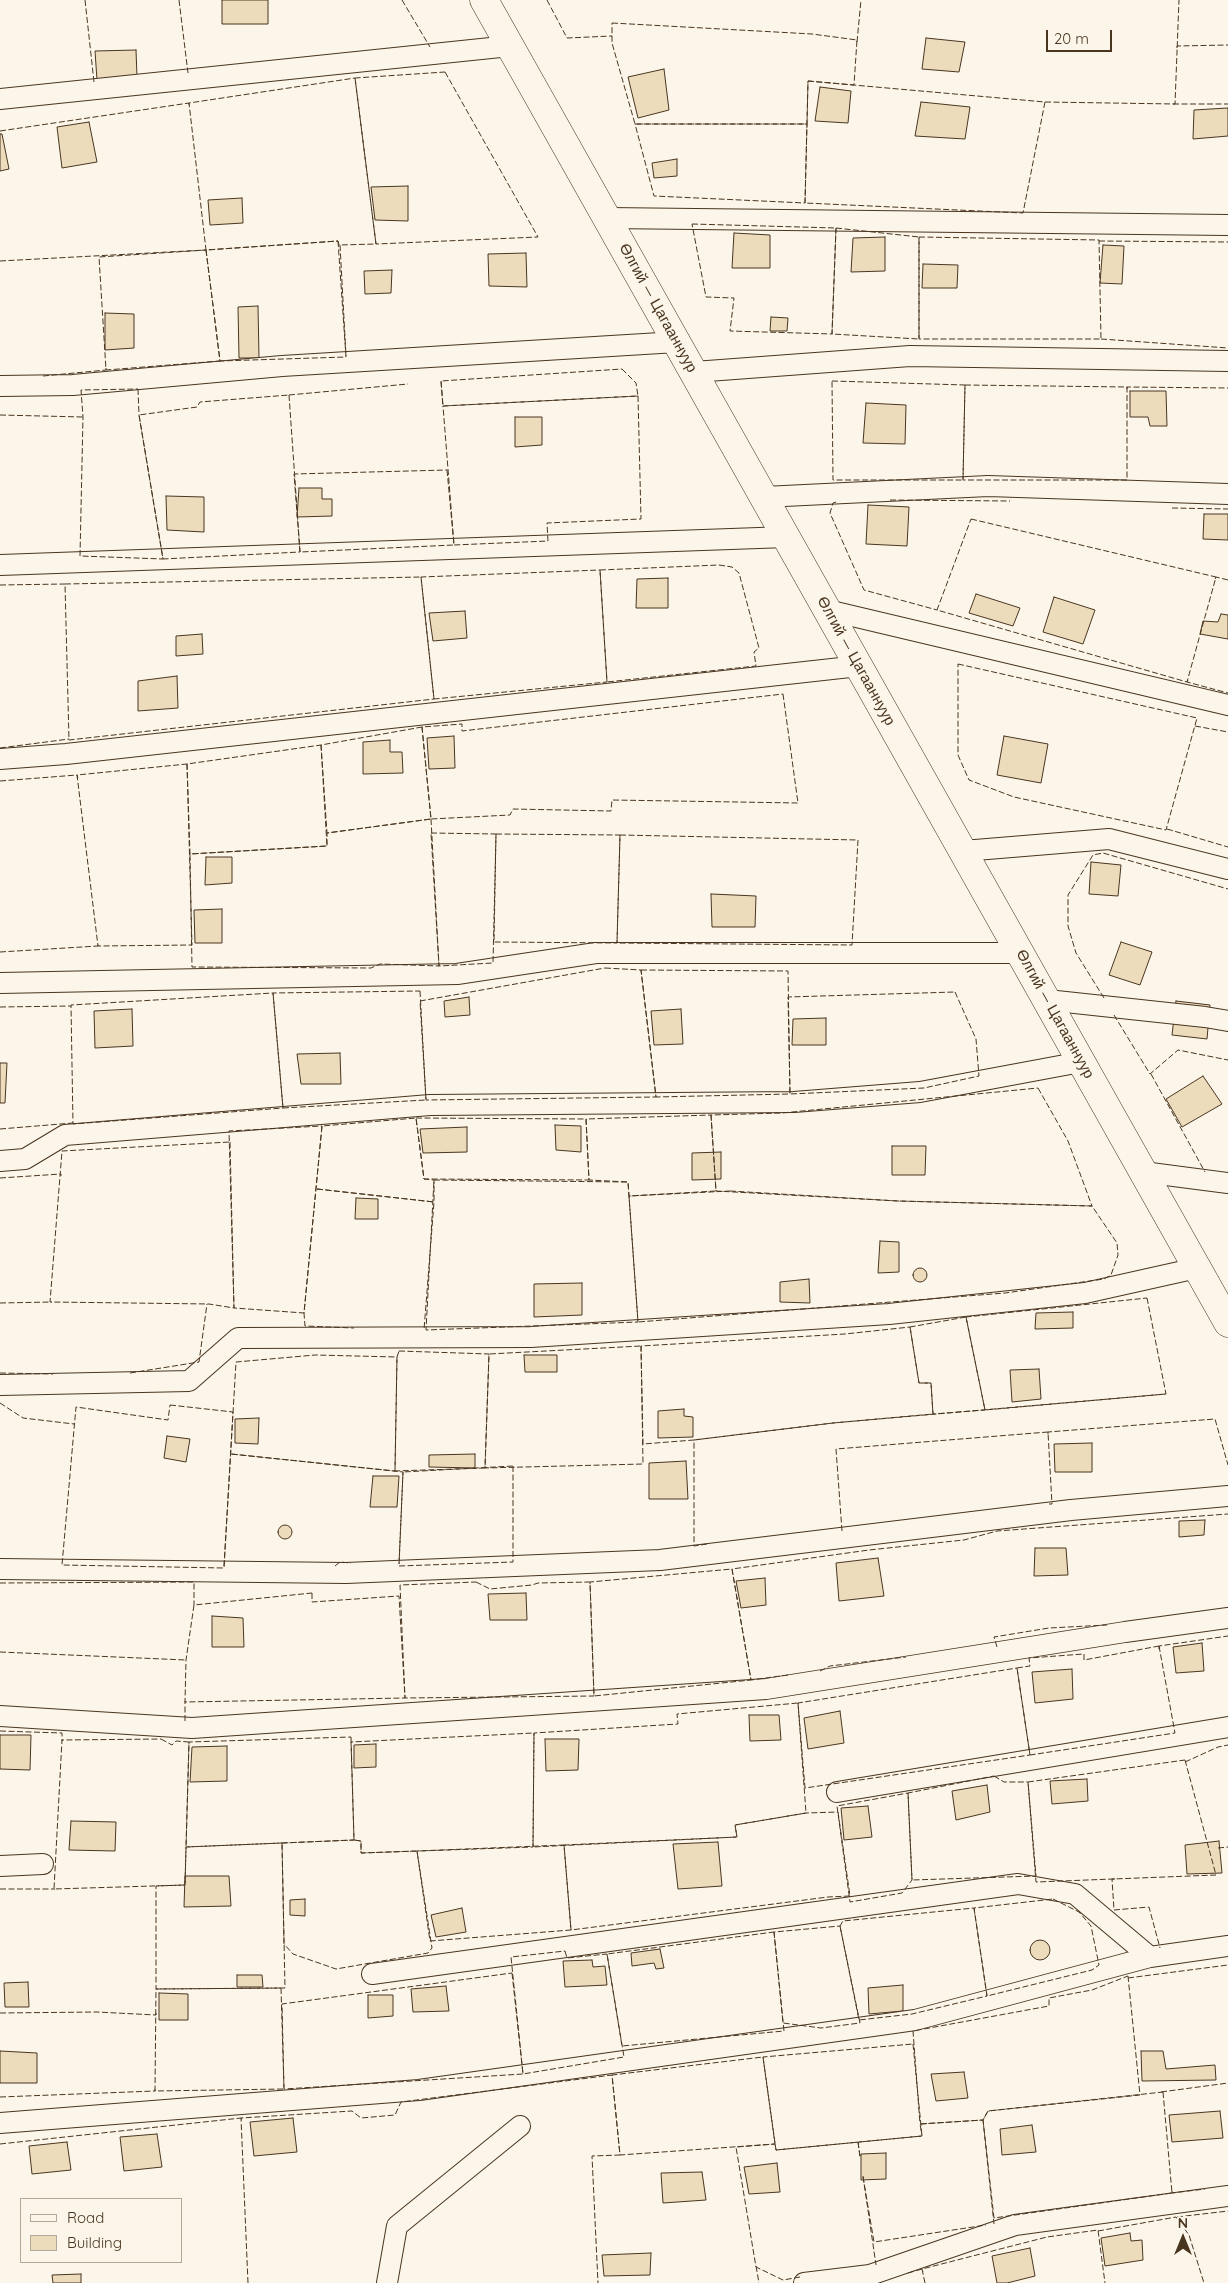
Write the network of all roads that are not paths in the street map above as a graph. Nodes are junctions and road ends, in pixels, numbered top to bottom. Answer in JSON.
{"nodes":[{"id":1,"x":484,"y":0,"type":"edge"},
{"id":2,"x":510,"y":46,"type":"junction"},
{"id":3,"x":0,"y":99,"type":"edge"},
{"id":4,"x":607,"y":218,"type":"junction"},
{"id":5,"x":1228,"y":225,"type":"edge"},
{"id":6,"x":677,"y":342,"type":"junction"},
{"id":7,"x":1228,"y":361,"type":"edge"},
{"id":8,"x":694,"y":372,"type":"junction"},
{"id":9,"x":0,"y":386,"type":"edge"},
{"id":10,"x":1228,"y":494,"type":"edge"},
{"id":11,"x":764,"y":497,"type":"junction"},
{"id":12,"x":786,"y":537,"type":"junction"},
{"id":13,"x":0,"y":565,"type":"edge"},
{"id":14,"x":827,"y":610,"type":"junction"},
{"id":15,"x":859,"y":666,"type":"junction"},
{"id":16,"x":1228,"y":705,"type":"edge"},
{"id":17,"x":0,"y":759,"type":"edge"},
{"id":18,"x":963,"y":851,"type":"junction"},
{"id":19,"x":1228,"y":869,"type":"edge"},
{"id":20,"x":1020,"y":953,"type":"junction"},
{"id":21,"x":0,"y":983,"type":"edge"},
{"id":22,"x":1047,"y":1000,"type":"junction"},
{"id":23,"x":1228,"y":1022,"type":"edge"},
{"id":24,"x":1081,"y":1062,"type":"junction"},
{"id":25,"x":0,"y":1160,"type":"edge"},
{"id":26,"x":1143,"y":1172,"type":"junction"},
{"id":27,"x":1228,"y":1183,"type":"edge"},
{"id":28,"x":1197,"y":1268,"type":"junction"},
{"id":29,"x":1228,"y":1323,"type":"edge"},
{"id":30,"x":0,"y":1385,"type":"edge"},
{"id":31,"x":1228,"y":1496,"type":"edge"},
{"id":32,"x":0,"y":1569,"type":"edge"},
{"id":33,"x":1228,"y":1618,"type":"edge"},
{"id":34,"x":0,"y":1716,"type":"edge"},
{"id":35,"x":1228,"y":1727,"type":"edge"},
{"id":36,"x":837,"y":1792,"type":"dead end"},
{"id":37,"x":43,"y":1864,"type":"dead end"},
{"id":38,"x":0,"y":1866,"type":"edge"},
{"id":39,"x":1228,"y":1946,"type":"edge"},
{"id":40,"x":1150,"y":1957,"type":"junction"},
{"id":41,"x":372,"y":1974,"type":"dead end"},
{"id":42,"x":0,"y":2123,"type":"edge"},
{"id":43,"x":520,"y":2126,"type":"dead end"},
{"id":44,"x":1228,"y":2196,"type":"edge"},
{"id":45,"x":387,"y":2283,"type":"edge"},
{"id":46,"x":804,"y":2283,"type":"edge"}],
"edges":[{"from":1,"to":2,"type":"highway","name":"Өлгий — Цагааннуур"},
{"from":2,"to":3,"type":"street"},
{"from":2,"to":4,"type":"highway","name":"Өлгий — Цагааннуур"},
{"from":4,"to":5,"type":"street"},
{"from":4,"to":6,"type":"highway","name":"Өлгий — Цагааннуур"},
{"from":6,"to":8,"type":"highway","name":"Өлгий — Цагааннуур"},
{"from":6,"to":9,"type":"street"},
{"from":7,"to":8,"type":"street"},
{"from":8,"to":11,"type":"highway","name":"Өлгий — Цагааннуур"},
{"from":10,"to":11,"type":"street"},
{"from":11,"to":12,"type":"highway","name":"Өлгий — Цагааннуур"},
{"from":12,"to":13,"type":"street"},
{"from":12,"to":14,"type":"highway","name":"Өлгий — Цагааннуур"},
{"from":14,"to":15,"type":"highway","name":"Өлгий — Цагааннуур"},
{"from":14,"to":16,"type":"street"},
{"from":15,"to":17,"type":"street"},
{"from":15,"to":18,"type":"highway","name":"Өлгий — Цагааннуур"},
{"from":18,"to":19,"type":"street"},
{"from":18,"to":20,"type":"highway","name":"Өлгий — Цагааннуур"},
{"from":20,"to":21,"type":"street"},
{"from":20,"to":22,"type":"highway","name":"Өлгий — Цагааннуур"},
{"from":22,"to":23,"type":"street"},
{"from":22,"to":24,"type":"highway","name":"Өлгий — Цагааннуур"},
{"from":24,"to":25,"type":"street"},
{"from":24,"to":26,"type":"highway","name":"Өлгий — Цагааннуур"},
{"from":26,"to":27,"type":"street"},
{"from":26,"to":28,"type":"highway","name":"Өлгий — Цагааннуур"},
{"from":28,"to":29,"type":"highway","name":"Өлгий — Цагааннуур"},
{"from":28,"to":30,"type":"street"},
{"from":31,"to":32,"type":"street"},
{"from":33,"to":34,"type":"street"},
{"from":35,"to":36,"type":"street"},
{"from":37,"to":38,"type":"street"},
{"from":39,"to":40,"type":"street"},
{"from":40,"to":41,"type":"street"},
{"from":40,"to":42,"type":"street"},
{"from":43,"to":45,"type":"street"},
{"from":44,"to":46,"type":"street"}]}
